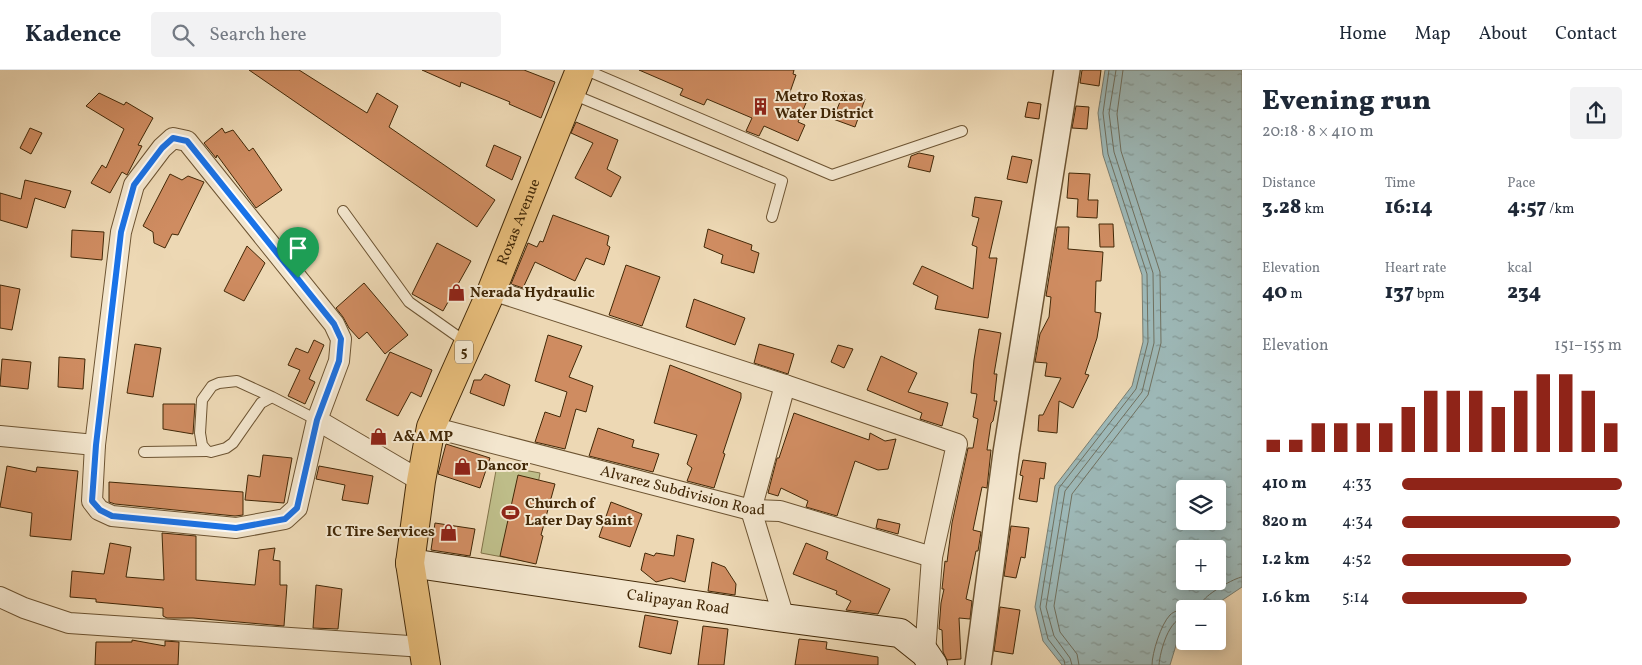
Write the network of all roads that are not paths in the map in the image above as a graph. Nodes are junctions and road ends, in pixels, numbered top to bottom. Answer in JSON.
{"nodes":[{"id":1,"x":586,"y":70,"type":"edge"},
{"id":2,"x":1067,"y":70,"type":"edge"},
{"id":3,"x":576,"y":82,"type":"edge"},
{"id":4,"x":962,"y":131,"type":"dead end"},
{"id":5,"x":343,"y":211,"type":"dead end"},
{"id":6,"x":772,"y":217,"type":"dead end"},
{"id":7,"x":492,"y":290,"type":"junction"},
{"id":8,"x":468,"y":344,"type":"junction"},
{"id":9,"x":785,"y":385,"type":"junction"},
{"id":10,"x":272,"y":397,"type":"junction"},
{"id":11,"x":317,"y":420,"type":"junction"},
{"id":12,"x":431,"y":427,"type":"junction"},
{"id":13,"x":0,"y":436,"type":"edge"},
{"id":14,"x":96,"y":445,"type":"junction"},
{"id":15,"x":207,"y":451,"type":"junction"},
{"id":16,"x":144,"y":452,"type":"dead end"},
{"id":17,"x":420,"y":481,"type":"junction"},
{"id":18,"x":751,"y":510,"type":"junction"},
{"id":19,"x":932,"y":557,"type":"junction"},
{"id":20,"x":410,"y":563,"type":"junction"},
{"id":21,"x":0,"y":597,"type":"edge"},
{"id":22,"x":784,"y":618,"type":"junction"},
{"id":23,"x":425,"y":656,"type":"edge"},
{"id":24,"x":929,"y":659,"type":"edge"},
{"id":25,"x":978,"y":665,"type":"edge"}],
"edges":[{"from":1,"to":4,"type":"lane"},
{"from":2,"to":25,"type":"street"},
{"from":3,"to":6,"type":"lane"},
{"from":3,"to":7,"type":"highway","name":"Roxas Avenue","number":"5"},
{"from":5,"to":8,"type":"lane"},
{"from":7,"to":8,"type":"highway","name":"Roxas Avenue","number":"5"},
{"from":7,"to":9,"type":"street"},
{"from":8,"to":12,"type":"highway","name":"Roxas Avenue","number":"5"},
{"from":9,"to":18,"type":"street"},
{"from":9,"to":19,"type":"street"},
{"from":10,"to":11,"type":"lane"},
{"from":10,"to":15,"type":"lane"},
{"from":10,"to":15,"type":"lane"},
{"from":11,"to":14,"type":"street"},
{"from":11,"to":14,"type":"street"},
{"from":11,"to":17,"type":"street"},
{"from":12,"to":17,"type":"highway","name":"Roxas Avenue","number":"5"},
{"from":12,"to":18,"type":"street","name":"Alvarez Subdivision Road"},
{"from":13,"to":14,"type":"street"},
{"from":15,"to":16,"type":"lane"},
{"from":17,"to":20,"type":"highway","name":"Roxas Avenue","number":"5"},
{"from":18,"to":19,"type":"street","name":"Alvarez Subdivision Road"},
{"from":18,"to":22,"type":"street"},
{"from":19,"to":24,"type":"street"},
{"from":20,"to":22,"type":"main road","name":"Calipayan Road"},
{"from":20,"to":23,"type":"highway","name":"Roxas Avenue","number":"5"},
{"from":21,"to":23,"type":"street"},
{"from":22,"to":24,"type":"main road","name":"Calipayan Road"}]}
